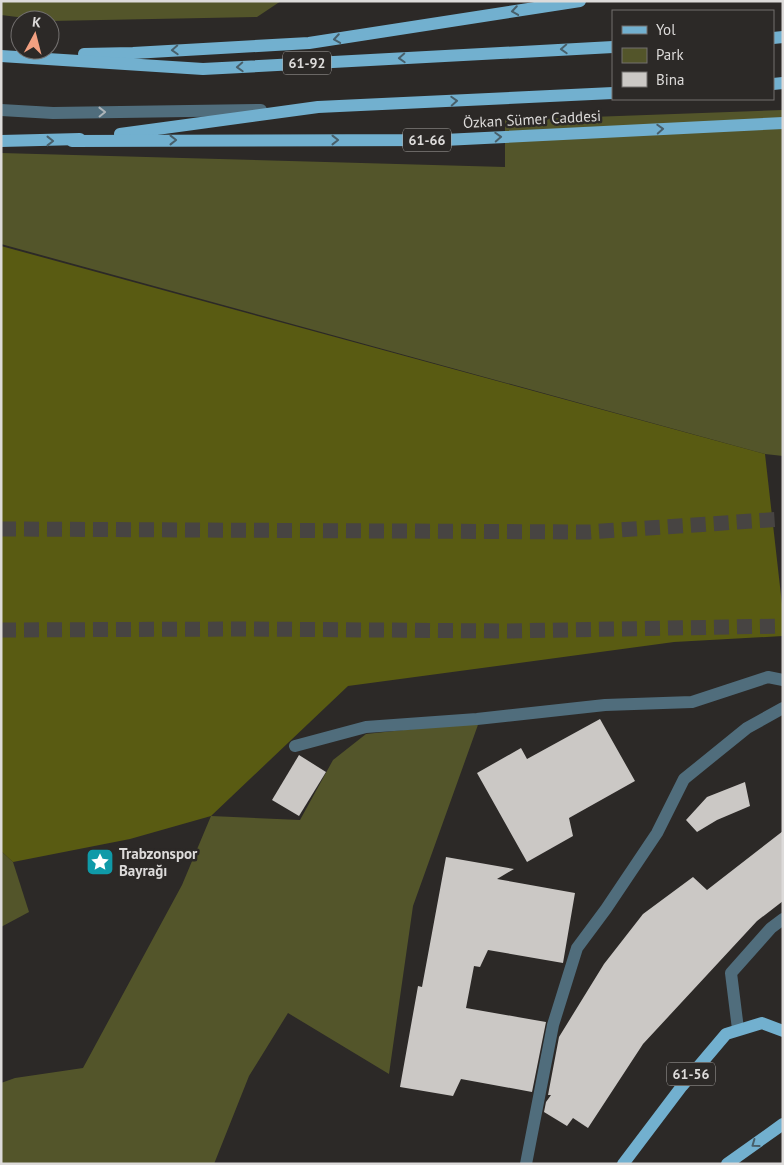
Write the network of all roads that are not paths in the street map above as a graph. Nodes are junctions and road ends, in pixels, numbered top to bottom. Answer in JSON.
{"nodes":[{"id":1,"x":580,"y":1,"type":"edge"},
{"id":2,"x":612,"y":46,"type":"edge"},
{"id":3,"x":1,"y":55,"type":"edge"},
{"id":4,"x":612,"y":93,"type":"edge"},
{"id":5,"x":318,"y":107,"type":"junction"},
{"id":6,"x":1,"y":110,"type":"edge"},
{"id":7,"x":783,"y":123,"type":"edge"},
{"id":8,"x":1,"y":141,"type":"edge"},
{"id":9,"x":72,"y":141,"type":"junction"},
{"id":10,"x":783,"y":680,"type":"edge"},
{"id":11,"x":783,"y":708,"type":"edge"},
{"id":12,"x":295,"y":746,"type":"dead end"},
{"id":13,"x":783,"y":919,"type":"edge"},
{"id":14,"x":738,"y":1029,"type":"junction"},
{"id":15,"x":783,"y":1030,"type":"edge"},
{"id":16,"x":783,"y":1124,"type":"edge"},
{"id":17,"x":526,"y":1164,"type":"edge"},
{"id":18,"x":623,"y":1164,"type":"edge"},
{"id":19,"x":727,"y":1164,"type":"edge"}],
"edges":[{"from":1,"to":3,"type":"main road","number":"61-92","one_way":true},
{"from":2,"to":3,"type":"main road","number":"61-92","one_way":true},
{"from":5,"to":4,"type":"main road","name":"Özkan Sümer Caddesi","one_way":true},
{"from":6,"to":5,"type":"street","one_way":true},
{"from":5,"to":9,"type":"main road","name":"Özkan Sümer Caddesi"},
{"from":9,"to":7,"type":"main road","name":"Özkan Sümer Caddesi","number":"61-66","one_way":true},
{"from":8,"to":9,"type":"main road","name":"Özkan Sümer Caddesi","one_way":true},
{"from":10,"to":12,"type":"street"},
{"from":11,"to":17,"type":"street"},
{"from":13,"to":14,"type":"street"},
{"from":14,"to":15,"type":"main road","number":"61-56"},
{"from":14,"to":18,"type":"main road","number":"61-56"},
{"from":16,"to":19,"type":"main road","one_way":true}]}
